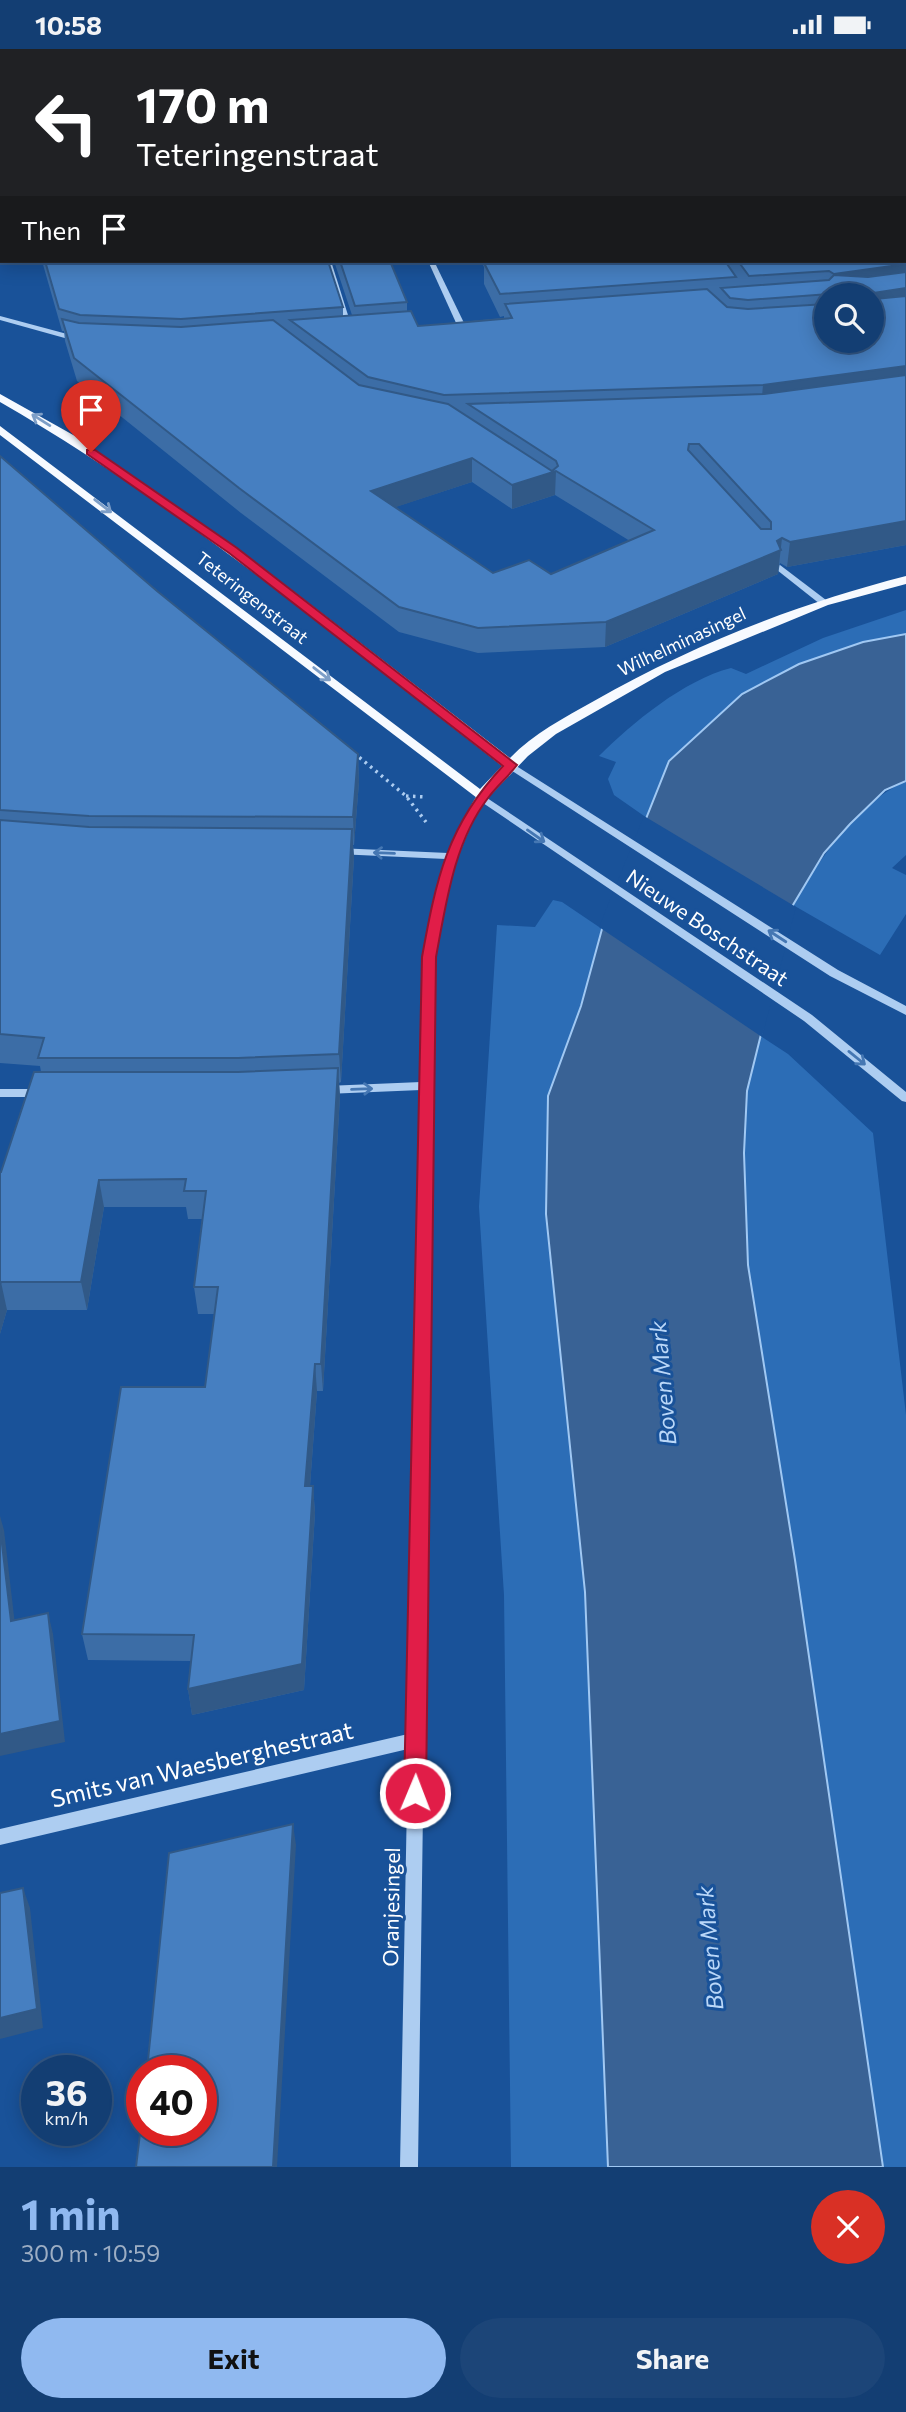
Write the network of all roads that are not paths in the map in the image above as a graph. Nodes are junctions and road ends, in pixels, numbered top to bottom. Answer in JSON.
{"nodes":[{"id":1,"x":329,"y":263,"type":"edge"},
{"id":2,"x":432,"y":263,"type":"edge"},
{"id":3,"x":0,"y":318,"type":"edge"},
{"id":4,"x":475,"y":324,"type":"edge"},
{"id":5,"x":461,"y":325,"type":"junction"},
{"id":6,"x":447,"y":326,"type":"edge"},
{"id":7,"x":365,"y":331,"type":"edge"},
{"id":8,"x":351,"y":332,"type":"junction"},
{"id":9,"x":339,"y":333,"type":"edge"},
{"id":10,"x":89,"y":341,"type":"edge"},
{"id":11,"x":0,"y":397,"type":"edge"},
{"id":12,"x":0,"y":429,"type":"edge"},
{"id":13,"x":780,"y":568,"type":"edge"},
{"id":14,"x":906,"y":580,"type":"edge"},
{"id":15,"x":823,"y":602,"type":"junction"},
{"id":16,"x":510,"y":765,"type":"junction"},
{"id":17,"x":495,"y":781,"type":"joint"},
{"id":18,"x":481,"y":797,"type":"junction"},
{"id":19,"x":616,"y":834,"type":"joint"},
{"id":20,"x":325,"y":851,"type":"edge"},
{"id":21,"x":452,"y":856,"type":"junction"},
{"id":22,"x":834,"y":973,"type":"joint"},
{"id":23,"x":906,"y":1011,"type":"edge"},
{"id":24,"x":427,"y":1086,"type":"junction"},
{"id":25,"x":307,"y":1091,"type":"edge"},
{"id":26,"x":0,"y":1093,"type":"edge"},
{"id":27,"x":54,"y":1093,"type":"edge"},
{"id":28,"x":906,"y":1098,"type":"edge"},
{"id":29,"x":416,"y":1740,"type":"junction"},
{"id":30,"x":0,"y":1837,"type":"edge"},
{"id":31,"x":409,"y":2167,"type":"edge"}],
"edges":[{"from":1,"to":8,"type":"street"},
{"from":2,"to":5,"type":"street"},
{"from":3,"to":10,"type":"street"},
{"from":4,"to":5,"type":"street"},
{"from":5,"to":6,"type":"street"},
{"from":7,"to":8,"type":"street"},
{"from":8,"to":9,"type":"street"},
{"from":16,"to":11,"type":"main road","name":"Teteringenstraat","one_way":true},
{"from":12,"to":18,"type":"main road","name":"Teteringenstraat","one_way":true},
{"from":13,"to":15,"type":"street"},
{"from":14,"to":15,"type":"main road","name":"Wilhelminasingel"},
{"from":15,"to":16,"type":"main road","name":"Wilhelminasingel"},
{"from":16,"to":17,"type":"main road","name":"Wilhelminasingel"},
{"from":16,"to":19,"type":"street","name":"Nieuwe Boschstraat"},
{"from":17,"to":18,"type":"main road","name":"Oranjesingel"},
{"from":18,"to":21,"type":"street","name":"Oranjesingel"},
{"from":18,"to":28,"type":"street","name":"Nieuwe Boschstraat","one_way":true},
{"from":22,"to":19,"type":"street","name":"Nieuwe Boschstraat","one_way":true},
{"from":21,"to":20,"type":"street","one_way":true},
{"from":21,"to":24,"type":"street","name":"Oranjesingel"},
{"from":22,"to":23,"type":"street","name":"Nieuwe Boschstraat"},
{"from":25,"to":24,"type":"street","one_way":true},
{"from":24,"to":29,"type":"street","name":"Oranjesingel"},
{"from":26,"to":27,"type":"street"},
{"from":29,"to":30,"type":"street","name":"Smits van Waesberghestraat"},
{"from":29,"to":31,"type":"street","name":"Oranjesingel"}]}
